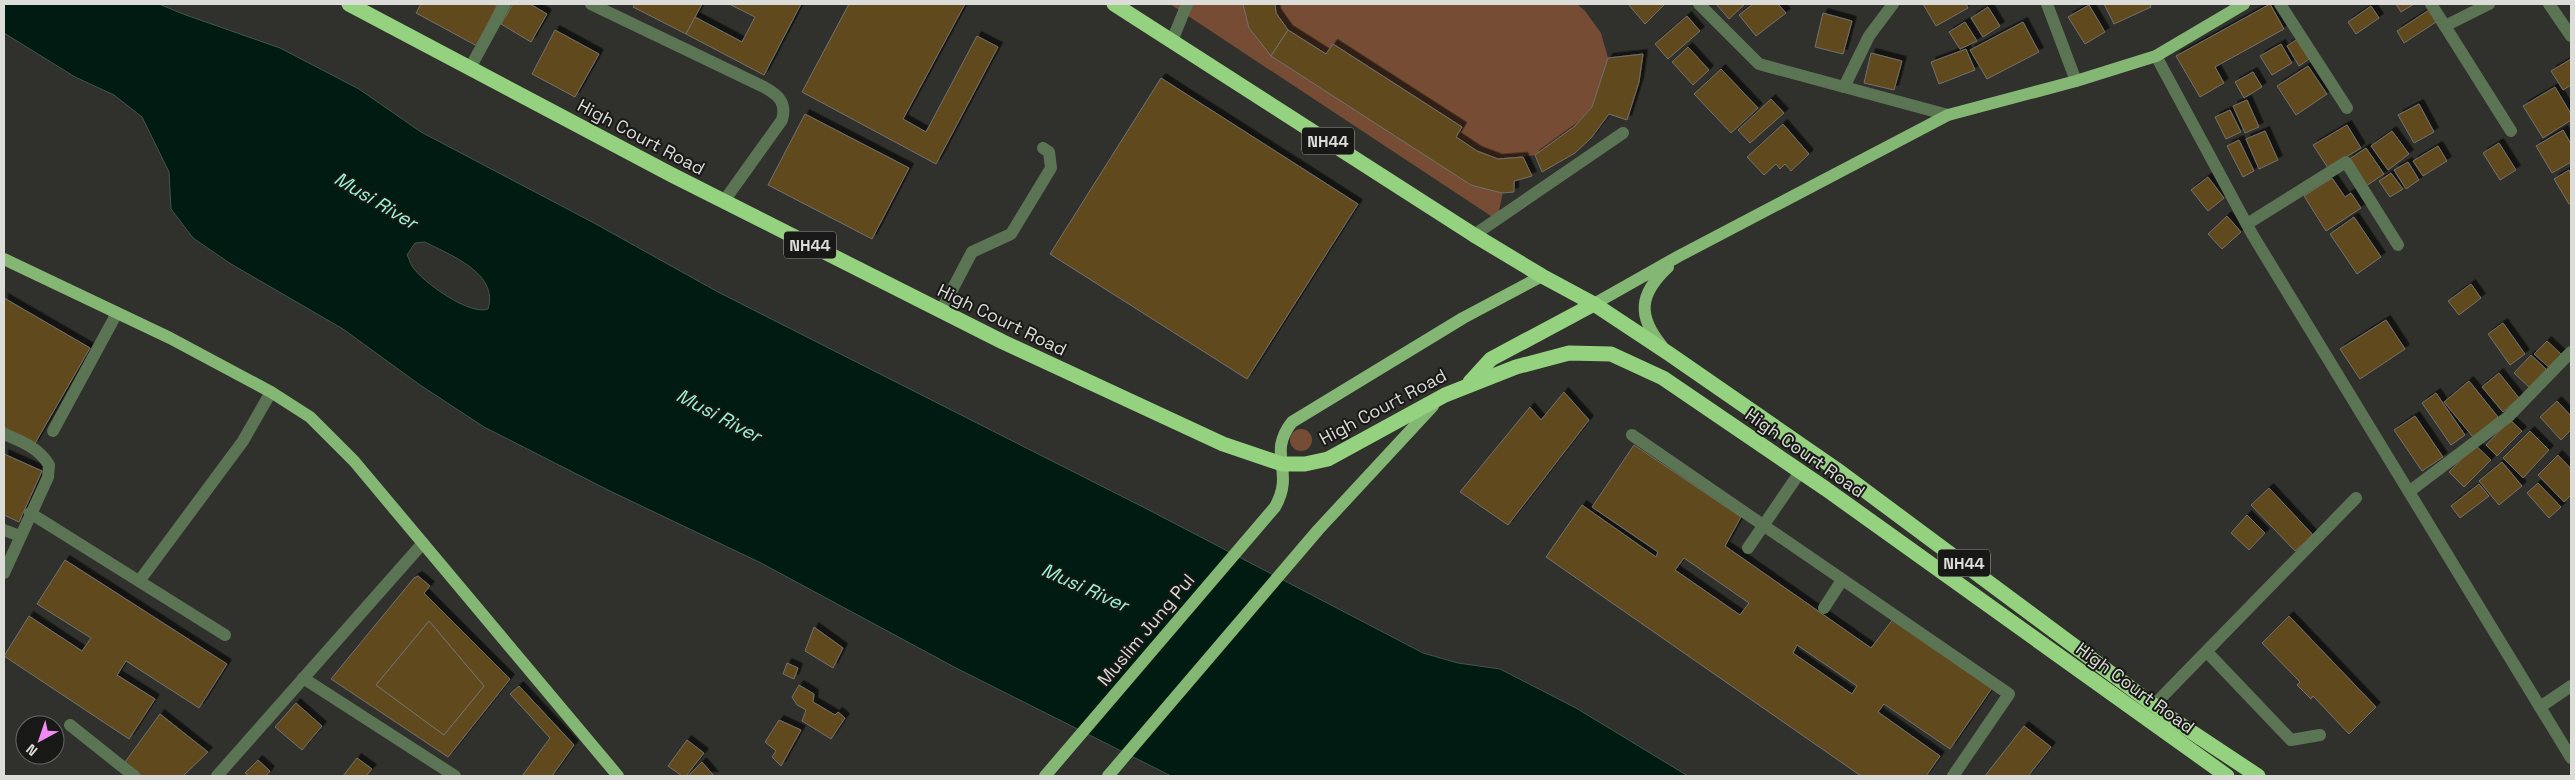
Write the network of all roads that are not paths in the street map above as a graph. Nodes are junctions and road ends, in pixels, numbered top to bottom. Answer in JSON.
{"nodes":[{"id":1,"x":349,"y":4,"type":"edge"},
{"id":2,"x":505,"y":4,"type":"edge"},
{"id":3,"x":591,"y":4,"type":"edge"},
{"id":4,"x":1114,"y":4,"type":"edge"},
{"id":5,"x":1187,"y":4,"type":"edge"},
{"id":6,"x":1699,"y":4,"type":"edge"},
{"id":7,"x":1893,"y":4,"type":"edge"},
{"id":8,"x":2047,"y":4,"type":"edge"},
{"id":9,"x":2244,"y":4,"type":"edge"},
{"id":10,"x":2280,"y":4,"type":"edge"},
{"id":11,"x":2431,"y":4,"type":"edge"},
{"id":12,"x":2489,"y":4,"type":"edge"},
{"id":13,"x":2549,"y":4,"type":"edge"},
{"id":14,"x":2445,"y":26,"type":"junction"},
{"id":15,"x":2571,"y":36,"type":"edge"},
{"id":16,"x":1172,"y":41,"type":"junction"},
{"id":17,"x":2156,"y":56,"type":"junction"},
{"id":18,"x":470,"y":68,"type":"junction"},
{"id":19,"x":2076,"y":81,"type":"junction"},
{"id":20,"x":1844,"y":87,"type":"junction"},
{"id":21,"x":2347,"y":108,"type":"dead end"},
{"id":22,"x":1948,"y":115,"type":"junction"},
{"id":23,"x":2512,"y":131,"type":"dead end"},
{"id":24,"x":1623,"y":133,"type":"dead end"},
{"id":25,"x":1044,"y":148,"type":"dead end"},
{"id":26,"x":724,"y":201,"type":"junction"},
{"id":27,"x":2247,"y":224,"type":"junction"},
{"id":28,"x":1474,"y":234,"type":"junction"},
{"id":29,"x":2398,"y":245,"type":"dead end"},
{"id":30,"x":1678,"y":256,"type":"junction"},
{"id":31,"x":4,"y":259,"type":"edge"},
{"id":32,"x":1542,"y":276,"type":"junction"},
{"id":33,"x":1594,"y":304,"type":"junction"},
{"id":34,"x":941,"y":311,"type":"junction"},
{"id":35,"x":117,"y":313,"type":"junction"},
{"id":36,"x":1668,"y":352,"type":"junction"},
{"id":37,"x":2571,"y":352,"type":"edge"},
{"id":38,"x":1468,"y":384,"type":"junction"},
{"id":39,"x":271,"y":392,"type":"junction"},
{"id":40,"x":1445,"y":395,"type":"junction"},
{"id":41,"x":53,"y":431,"type":"dead end"},
{"id":42,"x":4,"y":434,"type":"edge"},
{"id":43,"x":1632,"y":435,"type":"dead end"},
{"id":44,"x":1282,"y":464,"type":"junction"},
{"id":45,"x":1800,"y":472,"type":"junction"},
{"id":46,"x":2410,"y":491,"type":"junction"},
{"id":47,"x":2356,"y":498,"type":"dead end"},
{"id":48,"x":30,"y":513,"type":"junction"},
{"id":49,"x":1763,"y":526,"type":"junction"},
{"id":50,"x":4,"y":530,"type":"edge"},
{"id":51,"x":20,"y":536,"type":"junction"},
{"id":52,"x":422,"y":543,"type":"junction"},
{"id":53,"x":1748,"y":548,"type":"dead end"},
{"id":54,"x":4,"y":573,"type":"edge"},
{"id":55,"x":140,"y":580,"type":"junction"},
{"id":56,"x":1842,"y":580,"type":"junction"},
{"id":57,"x":1824,"y":608,"type":"dead end"},
{"id":58,"x":225,"y":635,"type":"dead end"},
{"id":59,"x":2207,"y":652,"type":"junction"},
{"id":60,"x":303,"y":678,"type":"junction"},
{"id":61,"x":2571,"y":686,"type":"edge"},
{"id":62,"x":2154,"y":705,"type":"junction"},
{"id":63,"x":2540,"y":707,"type":"junction"},
{"id":64,"x":70,"y":725,"type":"dead end"},
{"id":65,"x":2320,"y":735,"type":"dead end"},
{"id":66,"x":2571,"y":758,"type":"edge"},
{"id":67,"x":134,"y":776,"type":"edge"},
{"id":68,"x":217,"y":776,"type":"edge"},
{"id":69,"x":455,"y":776,"type":"edge"},
{"id":70,"x":618,"y":776,"type":"edge"},
{"id":71,"x":1045,"y":776,"type":"edge"},
{"id":72,"x":1108,"y":776,"type":"edge"},
{"id":73,"x":1953,"y":776,"type":"edge"},
{"id":74,"x":2227,"y":776,"type":"edge"},
{"id":75,"x":2258,"y":776,"type":"edge"}],
"edges":[{"from":1,"to":18,"type":"highway","name":"High Court Road","number":"NH44"},
{"from":2,"to":18,"type":"street"},
{"from":3,"to":26,"type":"street"},
{"from":4,"to":16,"type":"highway","name":"High Court Road","number":"NH44"},
{"from":5,"to":16,"type":"street"},
{"from":6,"to":20,"type":"street"},
{"from":7,"to":20,"type":"street"},
{"from":8,"to":19,"type":"street"},
{"from":9,"to":17,"type":"main road"},
{"from":10,"to":21,"type":"street"},
{"from":11,"to":14,"type":"street"},
{"from":12,"to":14,"type":"street"},
{"from":13,"to":15,"type":"street"},
{"from":14,"to":23,"type":"street"},
{"from":16,"to":28,"type":"highway","name":"High Court Road","number":"NH44"},
{"from":17,"to":19,"type":"main road"},
{"from":17,"to":27,"type":"street"},
{"from":18,"to":26,"type":"highway","name":"High Court Road","number":"NH44"},
{"from":19,"to":22,"type":"main road"},
{"from":20,"to":22,"type":"street"},
{"from":22,"to":30,"type":"main road"},
{"from":24,"to":28,"type":"street"},
{"from":25,"to":34,"type":"street"},
{"from":26,"to":34,"type":"highway","name":"High Court Road","number":"NH44"},
{"from":27,"to":29,"type":"street"},
{"from":27,"to":46,"type":"street"},
{"from":28,"to":32,"type":"highway","name":"High Court Road","number":"NH44"},
{"from":30,"to":33,"type":"main road"},
{"from":30,"to":36,"type":"main road"},
{"from":31,"to":35,"type":"main road"},
{"from":32,"to":33,"type":"highway","name":"High Court Road","number":"NH44"},
{"from":32,"to":44,"type":"main road","name":"Muslim Jung Pul"},
{"from":33,"to":36,"type":"highway","name":"High Court Road","number":"NH44"},
{"from":33,"to":38,"type":"highway"},
{"from":34,"to":44,"type":"highway","name":"High Court Road","number":"NH44"},
{"from":35,"to":39,"type":"main road"},
{"from":35,"to":41,"type":"street"},
{"from":36,"to":62,"type":"highway","name":"High Court Road","number":"NH44"},
{"from":37,"to":46,"type":"street"},
{"from":38,"to":40,"type":"highway","name":"High Court Road","number":"NH44"},
{"from":38,"to":45,"type":"highway","name":"High Court Road","number":"NH44"},
{"from":39,"to":52,"type":"main road"},
{"from":39,"to":55,"type":"street"},
{"from":40,"to":44,"type":"highway","name":"High Court Road","number":"NH44"},
{"from":40,"to":72,"type":"main road"},
{"from":42,"to":48,"type":"street"},
{"from":43,"to":49,"type":"street"},
{"from":44,"to":71,"type":"main road","name":"Muslim Jung Pul"},
{"from":45,"to":49,"type":"street"},
{"from":45,"to":74,"type":"highway","name":"High Court Road","number":"NH44"},
{"from":46,"to":63,"type":"street"},
{"from":47,"to":59,"type":"street"},
{"from":48,"to":51,"type":"street"},
{"from":48,"to":55,"type":"street"},
{"from":49,"to":53,"type":"street"},
{"from":49,"to":56,"type":"street"},
{"from":50,"to":51,"type":"street"},
{"from":51,"to":54,"type":"street"},
{"from":52,"to":60,"type":"street"},
{"from":52,"to":70,"type":"main road"},
{"from":55,"to":58,"type":"street"},
{"from":56,"to":57,"type":"street"},
{"from":56,"to":73,"type":"street"},
{"from":59,"to":62,"type":"street"},
{"from":59,"to":65,"type":"street"},
{"from":60,"to":68,"type":"street"},
{"from":60,"to":69,"type":"street"},
{"from":61,"to":63,"type":"street"},
{"from":62,"to":75,"type":"highway","name":"High Court Road","number":"NH44"},
{"from":63,"to":66,"type":"street"},
{"from":64,"to":67,"type":"street"}]}
